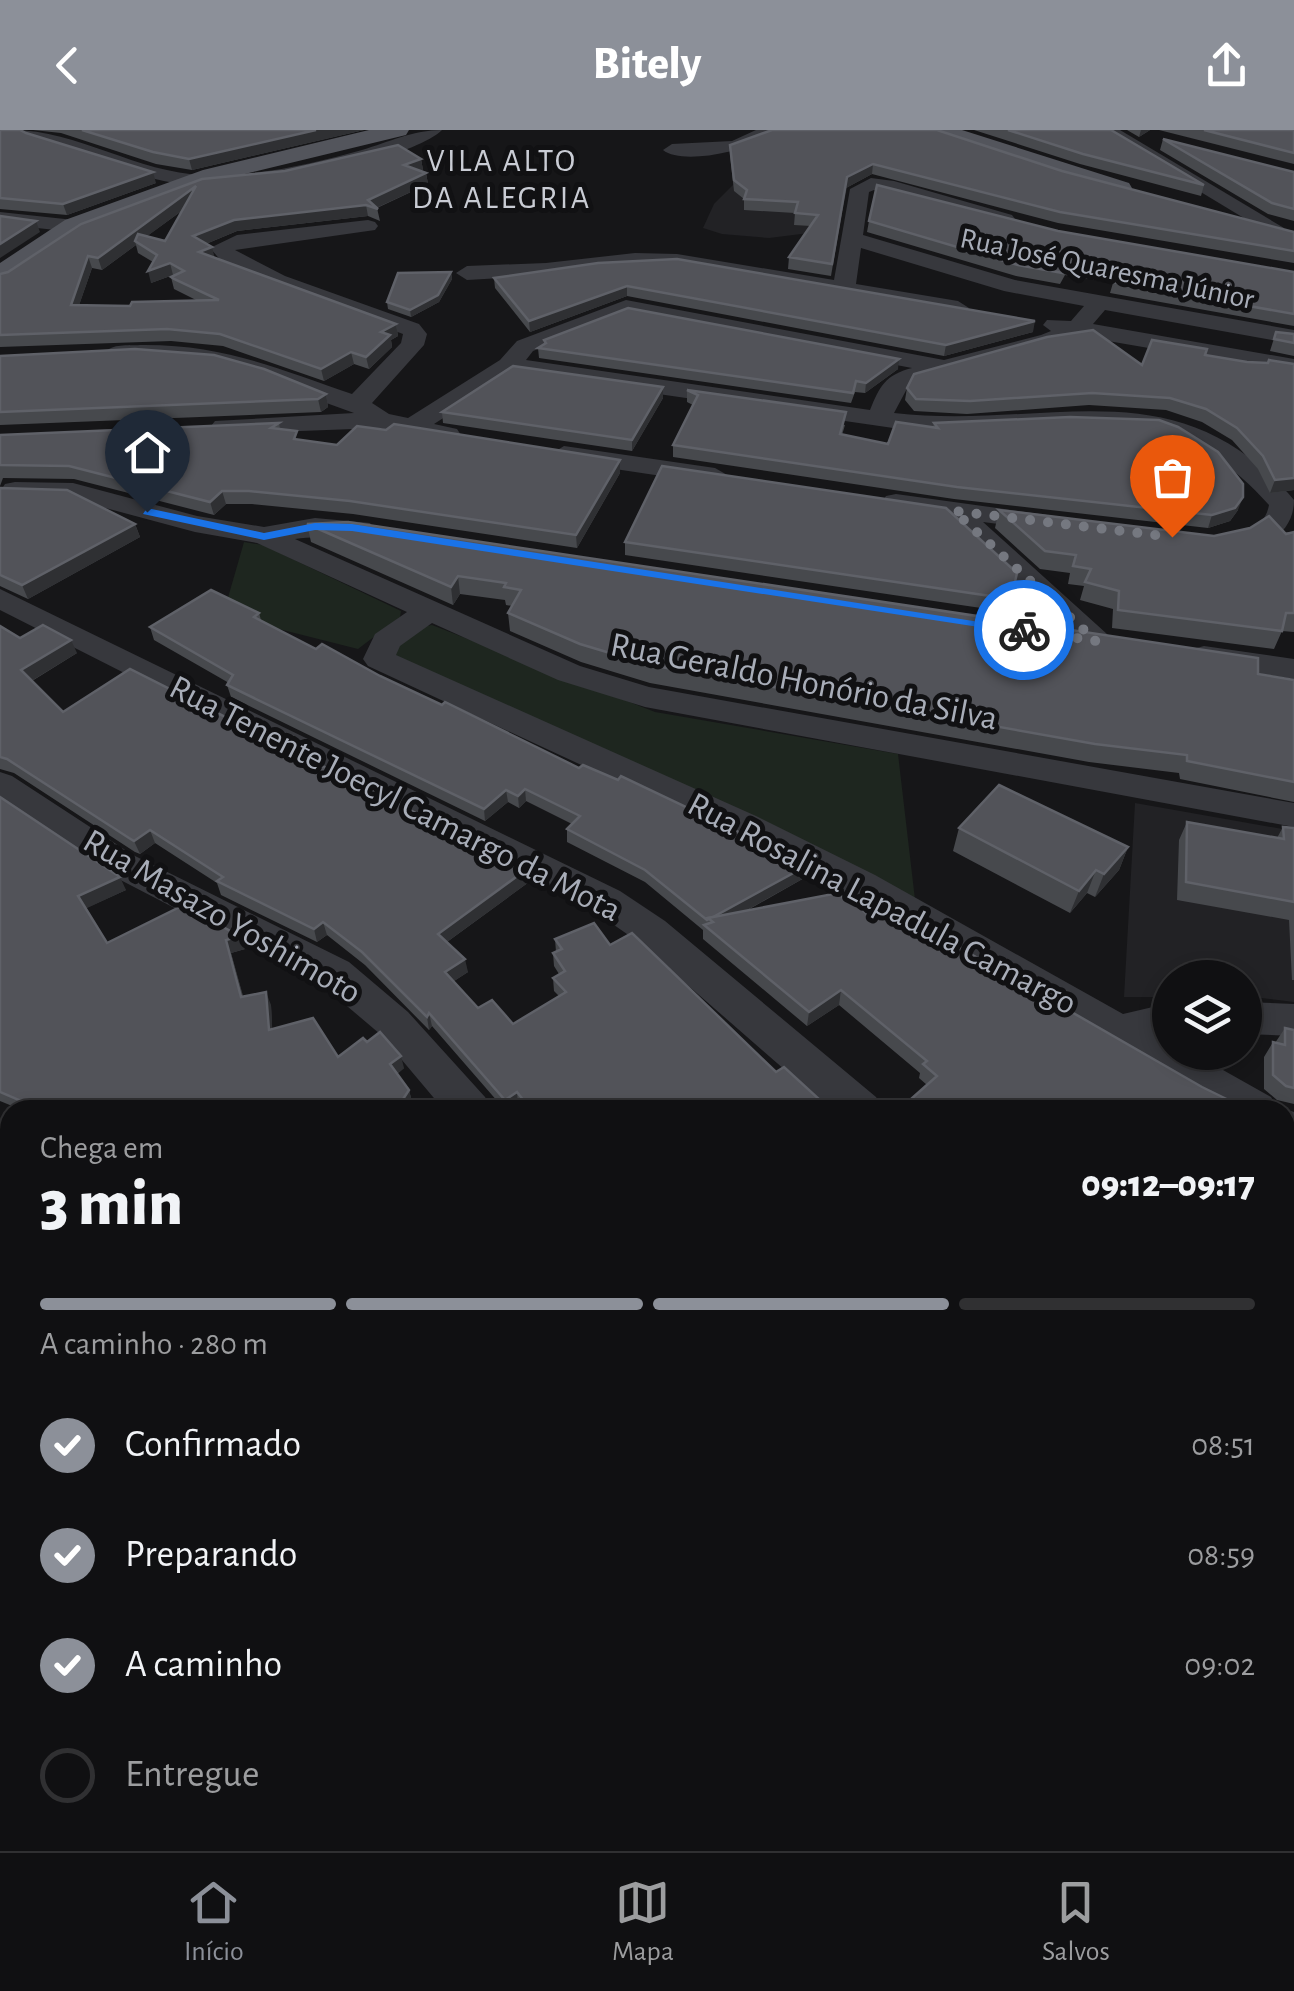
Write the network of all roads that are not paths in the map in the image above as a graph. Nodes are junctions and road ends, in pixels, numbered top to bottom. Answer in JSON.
{"nodes":[{"id":1,"x":25,"y":130,"type":"edge"},
{"id":2,"x":398,"y":130,"type":"edge"},
{"id":3,"x":433,"y":130,"type":"edge"},
{"id":4,"x":772,"y":130,"type":"edge"},
{"id":5,"x":939,"y":130,"type":"edge"},
{"id":6,"x":1107,"y":130,"type":"edge"},
{"id":7,"x":1120,"y":130,"type":"edge"},
{"id":8,"x":1172,"y":143,"type":"edge"},
{"id":9,"x":0,"y":144,"type":"edge"},
{"id":10,"x":672,"y":150,"type":"dead end"},
{"id":11,"x":198,"y":181,"type":"junction"},
{"id":12,"x":1137,"y":192,"type":"edge"},
{"id":13,"x":1188,"y":206,"type":"edge"},
{"id":14,"x":0,"y":218,"type":"edge"},
{"id":15,"x":74,"y":226,"type":"junction"},
{"id":16,"x":368,"y":226,"type":"dead end"},
{"id":17,"x":1029,"y":226,"type":"edge"},
{"id":18,"x":1284,"y":230,"type":"edge"},
{"id":19,"x":852,"y":238,"type":"junction"},
{"id":20,"x":677,"y":260,"type":"junction"},
{"id":21,"x":468,"y":273,"type":"dead end"},
{"id":22,"x":0,"y":275,"type":"edge"},
{"id":23,"x":844,"y":288,"type":"junction"},
{"id":24,"x":1098,"y":304,"type":"junction"},
{"id":25,"x":626,"y":308,"type":"junction"},
{"id":26,"x":980,"y":312,"type":"edge"},
{"id":27,"x":1038,"y":322,"type":"edge"},
{"id":28,"x":1076,"y":329,"type":"junction"},
{"id":29,"x":1294,"y":337,"type":"edge"},
{"id":30,"x":88,"y":354,"type":"edge"},
{"id":31,"x":508,"y":365,"type":"junction"},
{"id":32,"x":940,"y":366,"type":"junction"},
{"id":33,"x":1294,"y":366,"type":"edge"},
{"id":34,"x":357,"y":404,"type":"junction"},
{"id":35,"x":879,"y":418,"type":"junction"},
{"id":36,"x":380,"y":420,"type":"junction"},
{"id":37,"x":190,"y":428,"type":"edge"},
{"id":38,"x":409,"y":429,"type":"junction"},
{"id":39,"x":466,"y":438,"type":"edge"},
{"id":40,"x":542,"y":450,"type":"edge"},
{"id":41,"x":732,"y":478,"type":"edge"},
{"id":42,"x":3,"y":490,"type":"edge"},
{"id":43,"x":863,"y":497,"type":"edge"},
{"id":44,"x":954,"y":511,"type":"junction"},
{"id":45,"x":1071,"y":525,"type":"edge"},
{"id":46,"x":389,"y":533,"type":"edge"},
{"id":47,"x":264,"y":536,"type":"junction"},
{"id":48,"x":1208,"y":541,"type":"edge"},
{"id":49,"x":0,"y":598,"type":"edge"},
{"id":50,"x":427,"y":612,"type":"junction"},
{"id":51,"x":1038,"y":632,"type":"edge"},
{"id":52,"x":1096,"y":641,"type":"junction"},
{"id":53,"x":1135,"y":646,"type":"edge"},
{"id":54,"x":1175,"y":652,"type":"edge"},
{"id":55,"x":1293,"y":667,"type":"edge"},
{"id":56,"x":0,"y":784,"type":"edge"},
{"id":57,"x":1294,"y":815,"type":"edge"},
{"id":58,"x":1262,"y":1019,"type":"edge"},
{"id":59,"x":1294,"y":1020,"type":"edge"},
{"id":60,"x":1152,"y":1024,"type":"edge"},
{"id":61,"x":1120,"y":1031,"type":"junction"},
{"id":62,"x":461,"y":1100,"type":"edge"},
{"id":63,"x":849,"y":1100,"type":"edge"},
{"id":64,"x":1239,"y":1100,"type":"edge"}],
"edges":[{"from":1,"to":9,"type":"street"},
{"from":1,"to":11,"type":"street"},
{"from":2,"to":11,"type":"main road"},
{"from":3,"to":11,"type":"street"},
{"from":4,"to":10,"type":"street"},
{"from":5,"to":12,"type":"main road"},
{"from":6,"to":18,"type":"street"},
{"from":7,"to":8,"type":"street"},
{"from":11,"to":15,"type":"main road"},
{"from":13,"to":18,"type":"main road"},
{"from":14,"to":15,"type":"street"},
{"from":15,"to":22,"type":"main road"},
{"from":16,"to":34,"type":"street"},
{"from":17,"to":19,"type":"street"},
{"from":19,"to":23,"type":"street"},
{"from":19,"to":24,"type":"street","name":"Rua José Quaresma Júnior"},
{"from":20,"to":21,"type":"street"},
{"from":20,"to":23,"type":"street"},
{"from":20,"to":25,"type":"street"},
{"from":23,"to":26,"type":"street"},
{"from":24,"to":28,"type":"street"},
{"from":24,"to":29,"type":"street","name":"Rua José Quaresma Júnior"},
{"from":25,"to":31,"type":"street"},
{"from":25,"to":32,"type":"street"},
{"from":27,"to":28,"type":"street"},
{"from":28,"to":32,"type":"street"},
{"from":28,"to":33,"type":"street"},
{"from":30,"to":34,"type":"street"},
{"from":31,"to":35,"type":"street"},
{"from":31,"to":38,"type":"street"},
{"from":32,"to":35,"type":"street"},
{"from":34,"to":36,"type":"street"},
{"from":35,"to":48,"type":"street"},
{"from":36,"to":37,"type":"street"},
{"from":36,"to":38,"type":"street"},
{"from":38,"to":39,"type":"street"},
{"from":40,"to":41,"type":"street"},
{"from":42,"to":47,"type":"street","name":"Rua Geraldo Honório da Silva"},
{"from":43,"to":44,"type":"street"},
{"from":44,"to":45,"type":"street"},
{"from":44,"to":52,"type":"street"},
{"from":46,"to":47,"type":"street","name":"Rua Geraldo Honório da Silva"},
{"from":47,"to":50,"type":"street","name":"Rua Geraldo Honório da Silva"},
{"from":49,"to":63,"type":"street","name":"Rua Tenente Joecyl Camargo da Mota"},
{"from":50,"to":57,"type":"street","name":"Rua Geraldo Honório da Silva"},
{"from":50,"to":61,"type":"street","name":"Rua Rosalina Lapadula Camargo"},
{"from":51,"to":52,"type":"street"},
{"from":52,"to":53,"type":"street"},
{"from":54,"to":55,"type":"street"},
{"from":56,"to":62,"type":"street","name":"Rua Masazo Yoshimoto"},
{"from":58,"to":59,"type":"street"},
{"from":60,"to":61,"type":"street"},
{"from":61,"to":64,"type":"street","name":"Rua Rosalina Lapadula Camargo"}]}
